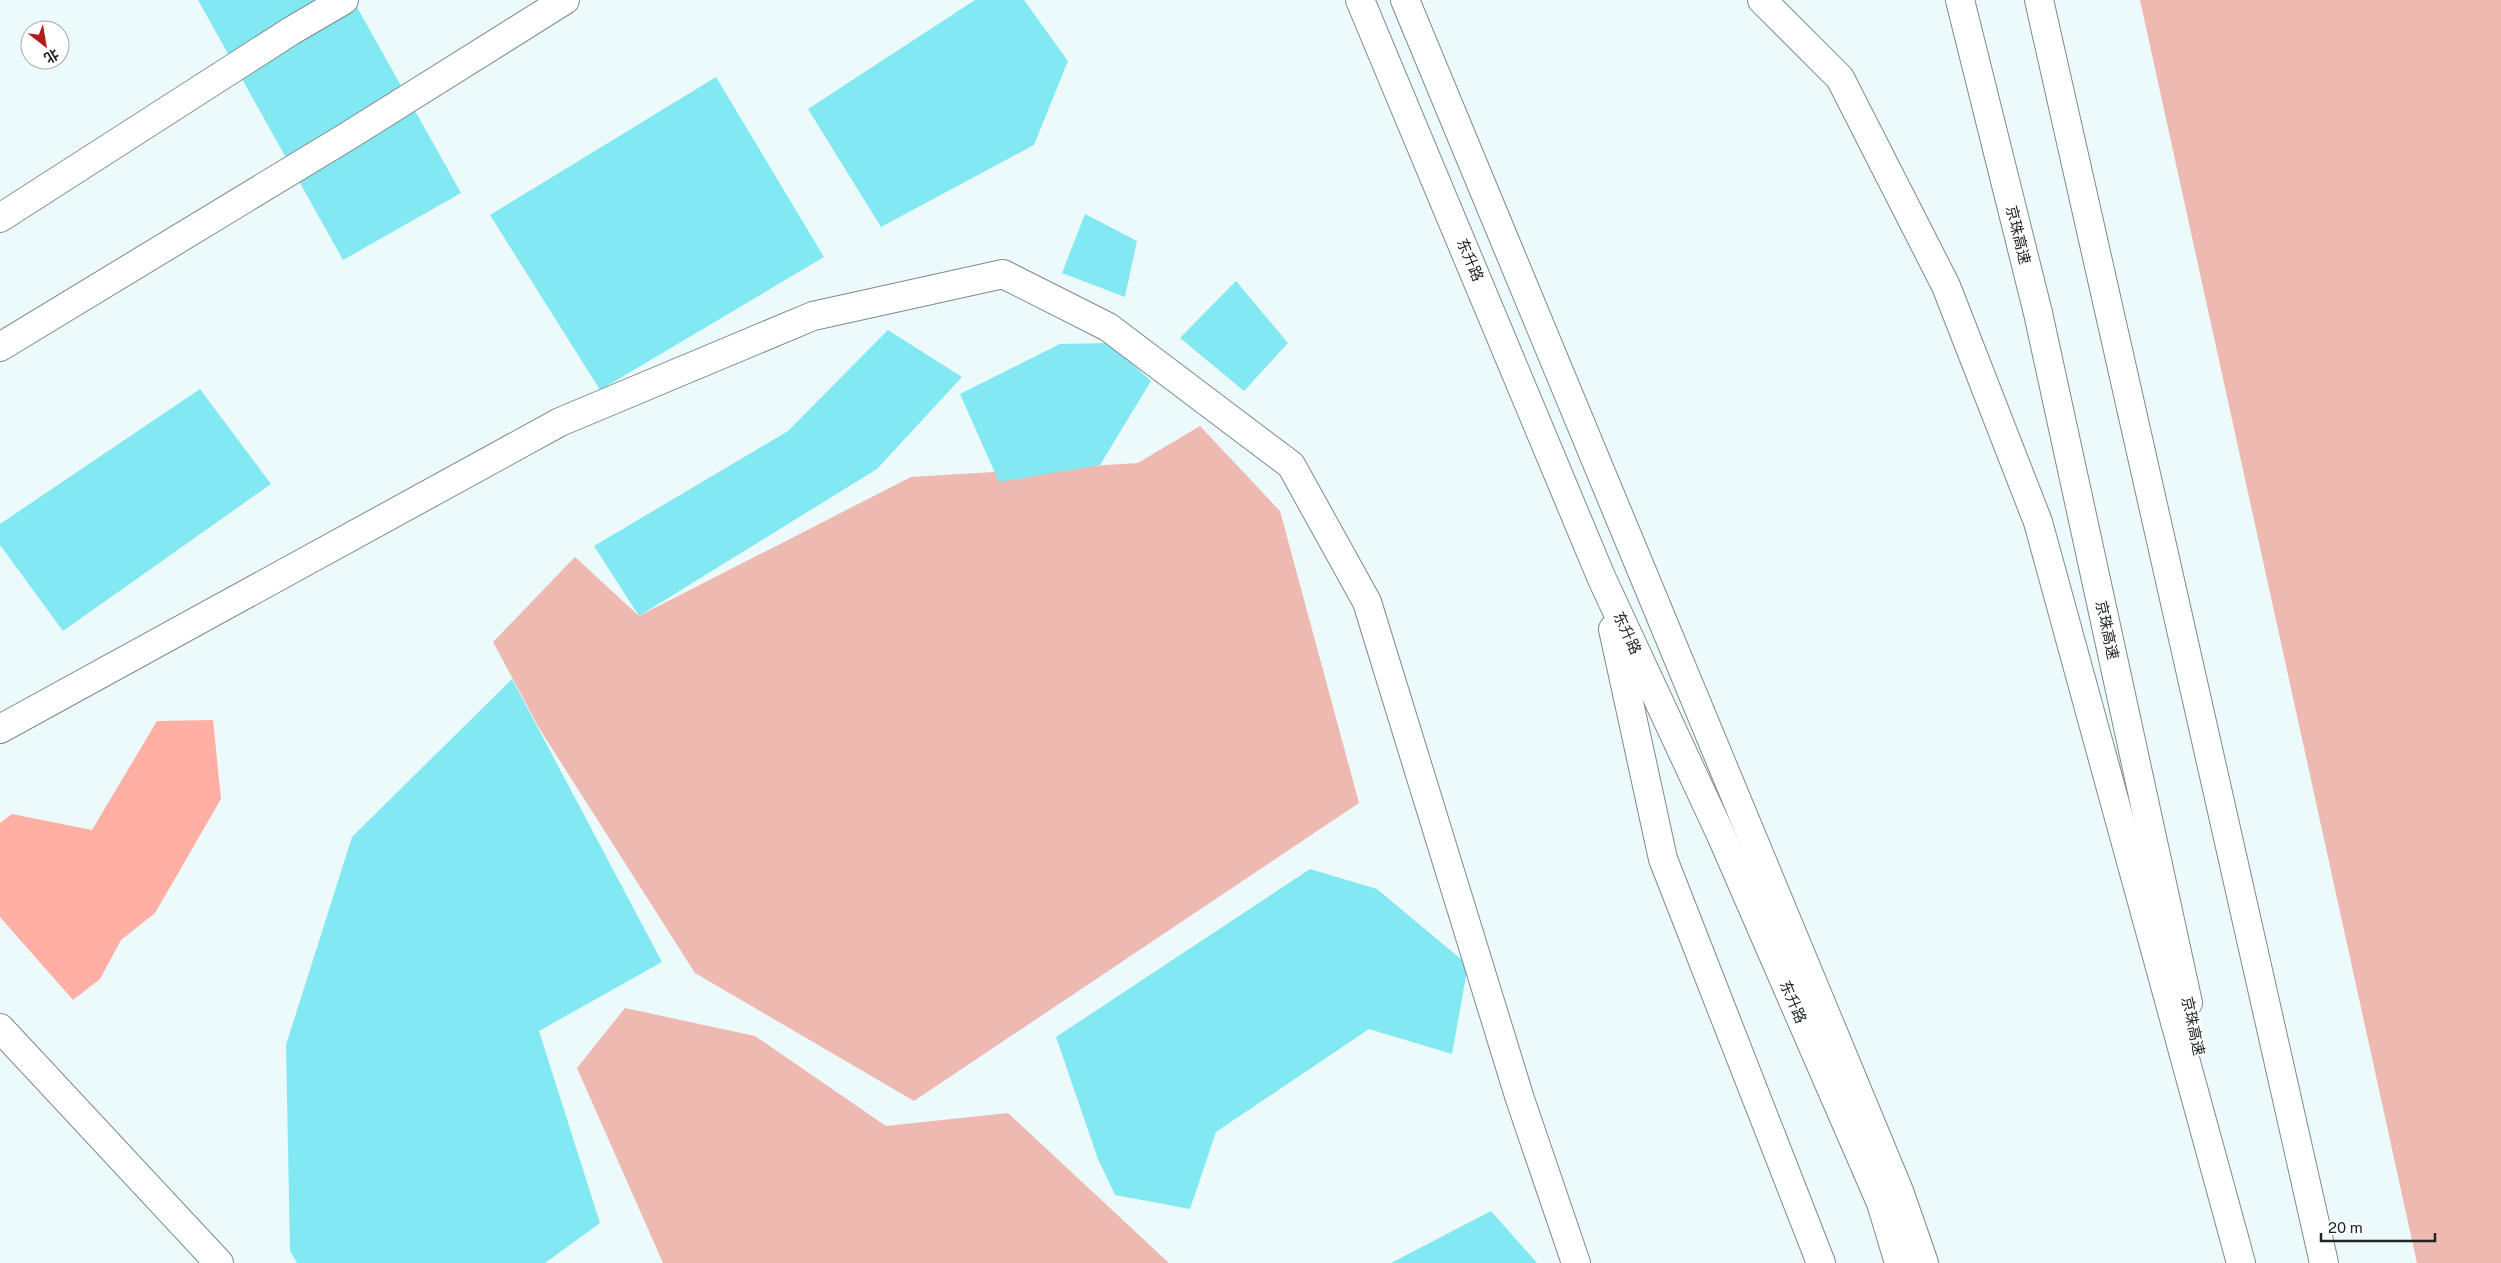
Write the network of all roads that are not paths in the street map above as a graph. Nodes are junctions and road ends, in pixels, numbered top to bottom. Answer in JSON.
{"nodes":[{"id":1,"x":344,"y":0,"type":"edge"},
{"id":2,"x":565,"y":0,"type":"edge"},
{"id":3,"x":1360,"y":0,"type":"edge"},
{"id":4,"x":1405,"y":0,"type":"edge"},
{"id":5,"x":1762,"y":0,"type":"edge"},
{"id":6,"x":1960,"y":0,"type":"edge"},
{"id":7,"x":2040,"y":3,"type":"edge"},
{"id":8,"x":0,"y":218,"type":"edge"},
{"id":9,"x":0,"y":347,"type":"edge"},
{"id":10,"x":1602,"y":579,"type":"junction"},
{"id":11,"x":0,"y":729,"type":"edge"},
{"id":12,"x":0,"y":1028,"type":"edge"},
{"id":13,"x":219,"y":1263,"type":"edge"},
{"id":14,"x":1576,"y":1263,"type":"edge"},
{"id":15,"x":1821,"y":1263,"type":"edge"},
{"id":16,"x":1899,"y":1263,"type":"edge"},
{"id":17,"x":1924,"y":1263,"type":"edge"},
{"id":18,"x":2243,"y":1263,"type":"edge"},
{"id":19,"x":2324,"y":1263,"type":"edge"}],
"edges":[{"from":1,"to":8,"type":"main road"},
{"from":2,"to":9,"type":"main road"},
{"from":3,"to":10,"type":"main road","name":"东升路"},
{"from":4,"to":17,"type":"main road","name":"东升路"},
{"from":5,"to":18,"type":"main road"},
{"from":6,"to":18,"type":"main road","name":"京珠高速"},
{"from":7,"to":19,"type":"main road"},
{"from":10,"to":15,"type":"main road"},
{"from":10,"to":16,"type":"main road","name":"东升路"},
{"from":11,"to":14,"type":"main road"},
{"from":12,"to":13,"type":"main road"}]}
